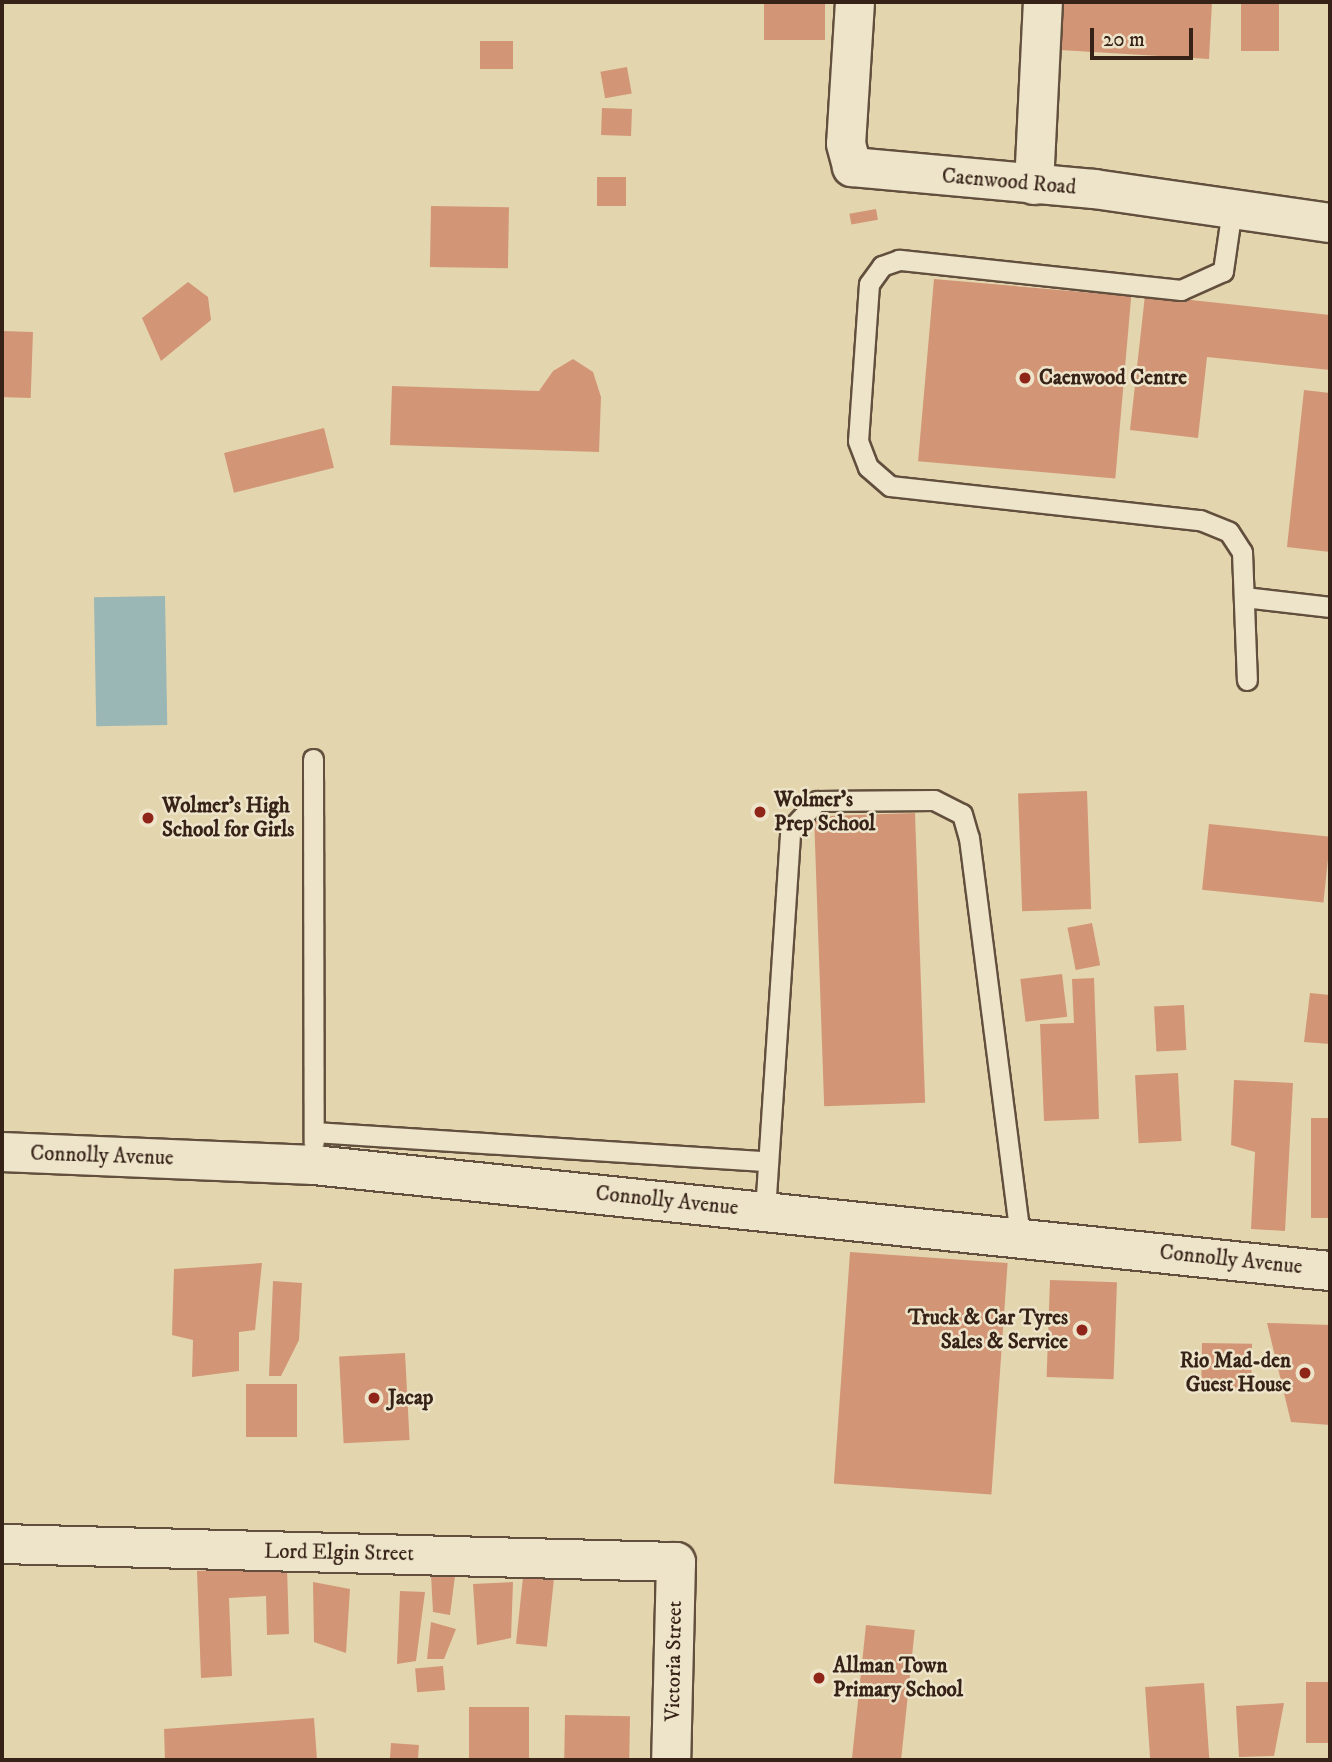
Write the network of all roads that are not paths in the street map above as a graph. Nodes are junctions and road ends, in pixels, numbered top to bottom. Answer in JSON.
{"nodes":[{"id":1,"x":855,"y":2,"type":"edge"},
{"id":2,"x":1043,"y":2,"type":"edge"},
{"id":3,"x":1034,"y":185,"type":"junction"},
{"id":4,"x":1232,"y":209,"type":"junction"},
{"id":5,"x":1330,"y":223,"type":"edge"},
{"id":6,"x":1244,"y":597,"type":"junction"},
{"id":7,"x":1330,"y":607,"type":"edge"},
{"id":8,"x":1247,"y":680,"type":"dead end"},
{"id":9,"x":313,"y":759,"type":"dead end"},
{"id":10,"x":314,"y":1149,"type":"junction"},
{"id":11,"x":2,"y":1152,"type":"edge"},
{"id":12,"x":768,"y":1161,"type":"junction"},
{"id":13,"x":765,"y":1211,"type":"junction"},
{"id":14,"x":1020,"y":1237,"type":"junction"},
{"id":15,"x":1330,"y":1271,"type":"edge"},
{"id":16,"x":2,"y":1544,"type":"edge"},
{"id":17,"x":676,"y":1562,"type":"joint"},
{"id":18,"x":671,"y":1760,"type":"edge"}],
"edges":[{"from":1,"to":3,"type":"street","name":"Caenwood Road"},
{"from":2,"to":3,"type":"street"},
{"from":3,"to":4,"type":"street","name":"Caenwood Road"},
{"from":4,"to":5,"type":"street","name":"Caenwood Road"},
{"from":4,"to":6,"type":"lane"},
{"from":6,"to":7,"type":"lane"},
{"from":6,"to":8,"type":"lane"},
{"from":9,"to":10,"type":"lane"},
{"from":10,"to":11,"type":"street","name":"Connolly Avenue"},
{"from":10,"to":12,"type":"lane"},
{"from":10,"to":13,"type":"street","name":"Connolly Avenue"},
{"from":12,"to":13,"type":"lane"},
{"from":12,"to":14,"type":"lane"},
{"from":13,"to":14,"type":"street","name":"Connolly Avenue"},
{"from":14,"to":15,"type":"street","name":"Connolly Avenue"},
{"from":16,"to":17,"type":"street","name":"Lord Elgin Street"},
{"from":17,"to":18,"type":"street","name":"Victoria Street"}]}
